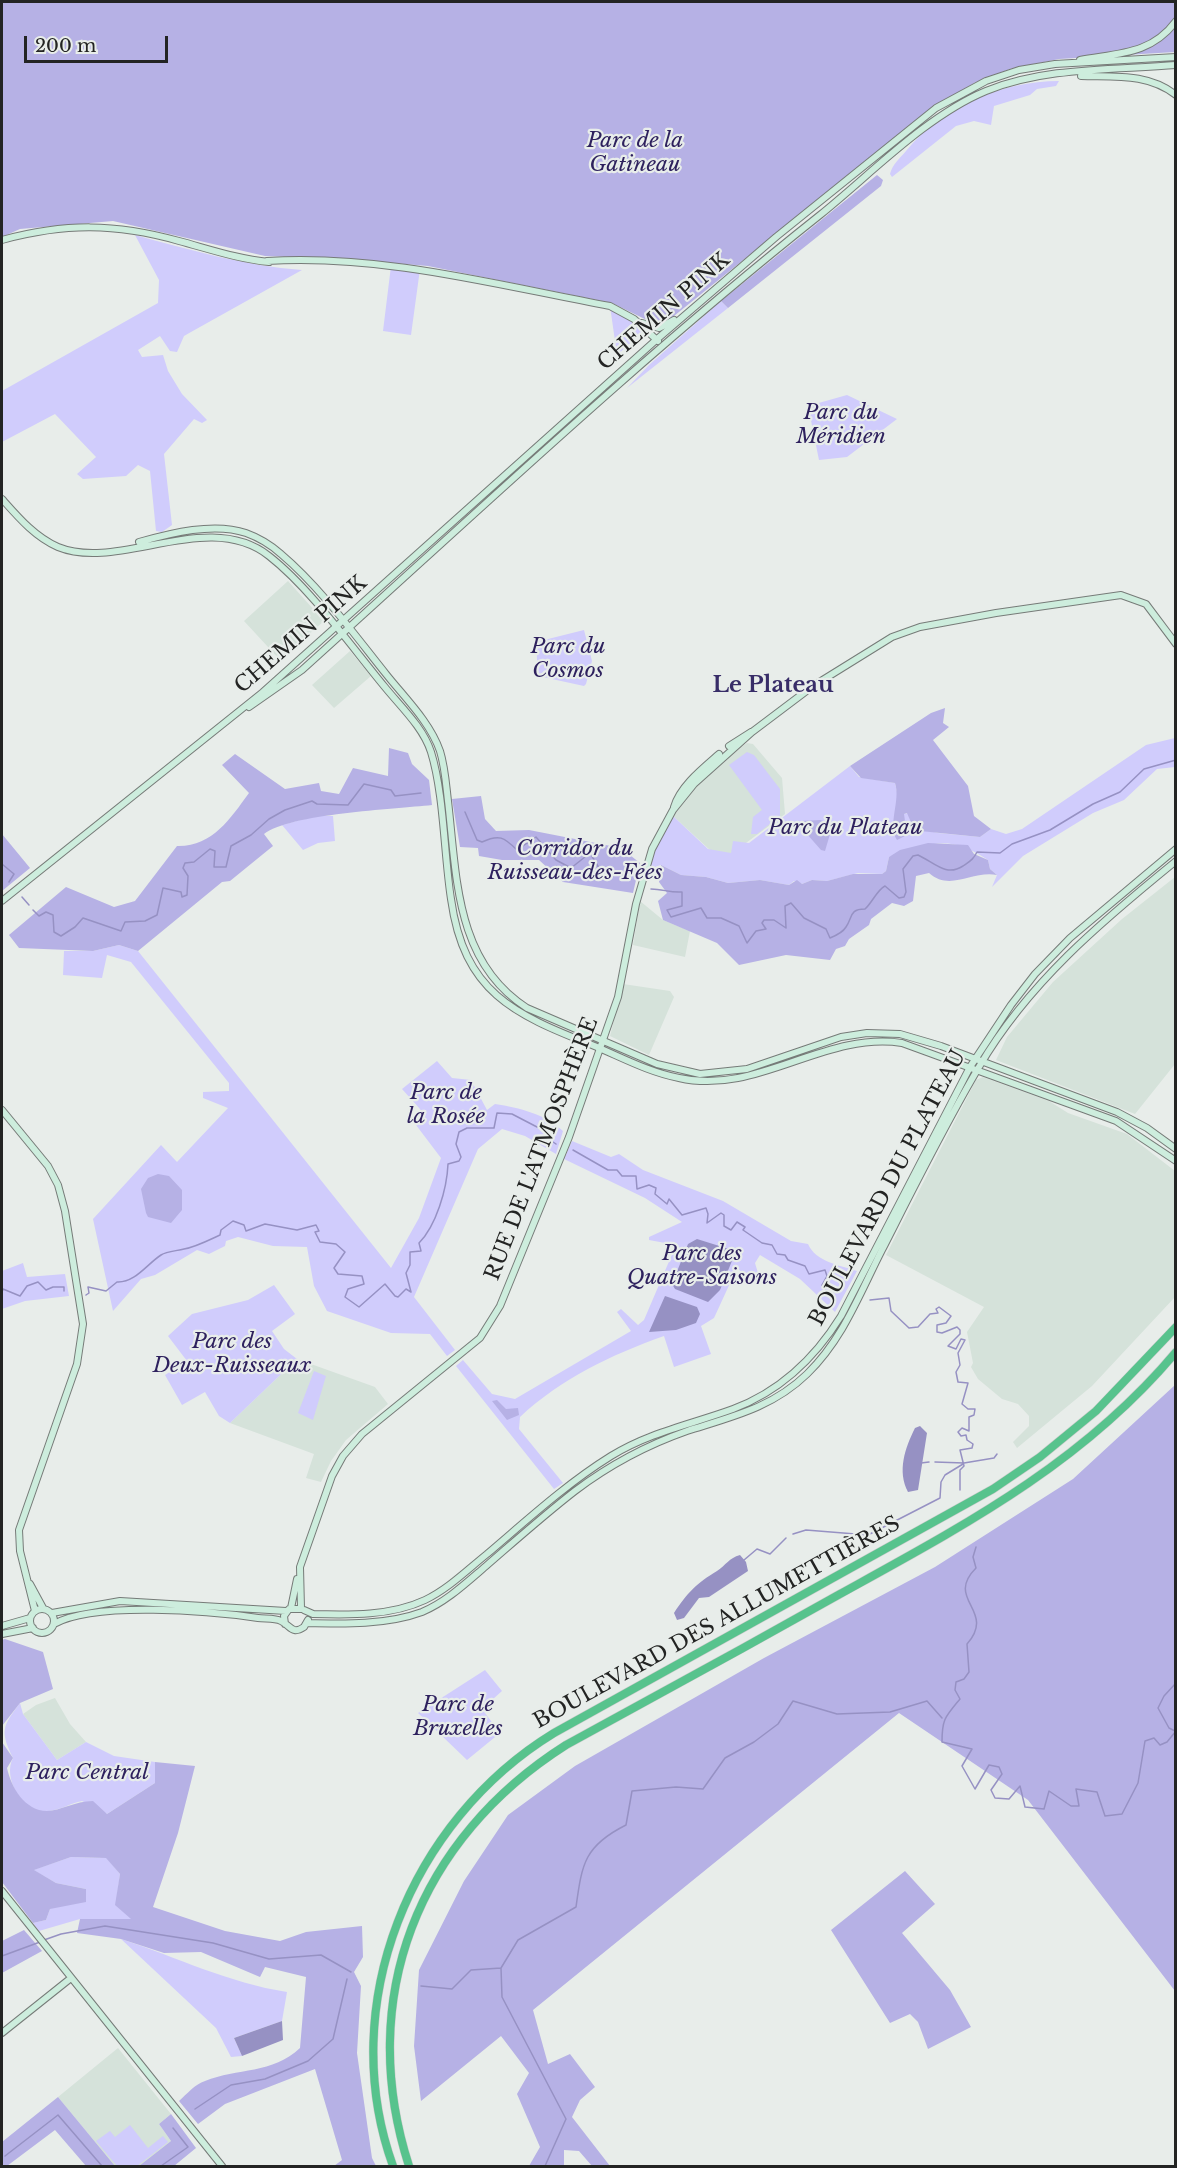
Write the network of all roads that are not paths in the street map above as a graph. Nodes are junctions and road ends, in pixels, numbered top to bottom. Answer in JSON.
{"nodes":[{"id":1,"x":1176,"y":21,"type":"edge"},
{"id":2,"x":1176,"y":57,"type":"edge"},
{"id":3,"x":1055,"y":64,"type":"junction"},
{"id":4,"x":1176,"y":65,"type":"edge"},
{"id":5,"x":1060,"y":74,"type":"junction"},
{"id":6,"x":1176,"y":95,"type":"edge"},
{"id":7,"x":2,"y":240,"type":"edge"},
{"id":8,"x":738,"y":269,"type":"junction"},
{"id":9,"x":634,"y":319,"type":"junction"},
{"id":10,"x":656,"y":339,"type":"junction"},
{"id":11,"x":663,"y":347,"type":"junction"},
{"id":12,"x":2,"y":499,"type":"edge"},
{"id":13,"x":131,"y":547,"type":"junction"},
{"id":14,"x":343,"y":622,"type":"junction"},
{"id":15,"x":336,"y":627,"type":"junction"},
{"id":16,"x":349,"y":629,"type":"junction"},
{"id":17,"x":342,"y":634,"type":"junction"},
{"id":18,"x":1176,"y":644,"type":"edge"},
{"id":19,"x":235,"y":715,"type":"junction"},
{"id":20,"x":1176,"y":849,"type":"edge"},
{"id":21,"x":1176,"y":861,"type":"edge"},
{"id":22,"x":2,"y":901,"type":"edge"},
{"id":23,"x":601,"y":1040,"type":"junction"},
{"id":24,"x":598,"y":1048,"type":"junction"},
{"id":25,"x":974,"y":1059,"type":"junction"},
{"id":26,"x":982,"y":1062,"type":"junction"},
{"id":27,"x":970,"y":1067,"type":"junction"},
{"id":28,"x":656,"y":1068,"type":"junction"},
{"id":29,"x":977,"y":1070,"type":"junction"},
{"id":30,"x":721,"y":1077,"type":"junction"},
{"id":31,"x":2,"y":1110,"type":"edge"},
{"id":32,"x":1176,"y":1149,"type":"edge"},
{"id":33,"x":1176,"y":1161,"type":"edge"},
{"id":34,"x":1176,"y":1327,"type":"edge"},
{"id":35,"x":1176,"y":1352,"type":"edge"},
{"id":36,"x":668,"y":1429,"type":"junction"},
{"id":37,"x":671,"y":1437,"type":"junction"},
{"id":38,"x":299,"y":1576,"type":"junction"},
{"id":39,"x":30,"y":1583,"type":"junction"},
{"id":40,"x":43,"y":1608,"type":"junction"},
{"id":41,"x":289,"y":1609,"type":"junction"},
{"id":42,"x":302,"y":1609,"type":"junction"},
{"id":43,"x":35,"y":1611,"type":"junction"},
{"id":44,"x":52,"y":1613,"type":"junction"},
{"id":45,"x":30,"y":1618,"type":"junction"},
{"id":46,"x":307,"y":1623,"type":"junction"},
{"id":47,"x":54,"y":1624,"type":"junction"},
{"id":48,"x":285,"y":1624,"type":"junction"},
{"id":49,"x":2,"y":1626,"type":"edge"},
{"id":50,"x":33,"y":1628,"type":"junction"},
{"id":51,"x":2,"y":1634,"type":"edge"},
{"id":52,"x":706,"y":1649,"type":"junction"},
{"id":53,"x":714,"y":1664,"type":"junction"},
{"id":54,"x":2,"y":1891,"type":"edge"},
{"id":55,"x":71,"y":1978,"type":"junction"},
{"id":56,"x":2,"y":2033,"type":"edge"},
{"id":57,"x":222,"y":2166,"type":"edge"},
{"id":58,"x":393,"y":2166,"type":"edge"},
{"id":59,"x":409,"y":2166,"type":"edge"}],
"edges":[{"from":1,"to":3,"type":"main road"},
{"from":2,"to":3,"type":"main road","name":"CHEMIN PINK"},
{"from":3,"to":8,"type":"main road","name":"CHEMIN PINK"},
{"from":4,"to":5,"type":"main road","name":"CHEMIN PINK"},
{"from":5,"to":6,"type":"main road"},
{"from":5,"to":11,"type":"main road","name":"CHEMIN PINK"},
{"from":7,"to":9,"type":"main road"},
{"from":8,"to":9,"type":"main road"},
{"from":8,"to":10,"type":"main road","name":"CHEMIN PINK"},
{"from":9,"to":10,"type":"main road"},
{"from":10,"to":11,"type":"main road"},
{"from":10,"to":14,"type":"main road","name":"CHEMIN PINK"},
{"from":11,"to":16,"type":"main road","name":"CHEMIN PINK"},
{"from":12,"to":13,"type":"main road"},
{"from":13,"to":14,"type":"main road"},
{"from":13,"to":15,"type":"main road"},
{"from":14,"to":15,"type":"main road","name":"CHEMIN PINK"},
{"from":14,"to":16,"type":"main road"},
{"from":15,"to":17,"type":"main road"},
{"from":15,"to":19,"type":"main road","name":"CHEMIN PINK"},
{"from":16,"to":17,"type":"main road","name":"CHEMIN PINK"},
{"from":16,"to":23,"type":"main road"},
{"from":17,"to":19,"type":"main road","name":"CHEMIN PINK"},
{"from":17,"to":24,"type":"main road"},
{"from":18,"to":23,"type":"main road","name":"RUE DE L'ATMOSPHÈRE"},
{"from":19,"to":22,"type":"main road","name":"CHEMIN PINK"},
{"from":20,"to":25,"type":"main road","name":"BOULEVARD DU PLATEAU"},
{"from":21,"to":26,"type":"main road","name":"BOULEVARD DU PLATEAU"},
{"from":23,"to":24,"type":"main road","name":"RUE DE L'ATMOSPHÈRE"},
{"from":23,"to":28,"type":"main road"},
{"from":24,"to":28,"type":"main road"},
{"from":24,"to":38,"type":"main road","name":"RUE DE L'ATMOSPHÈRE"},
{"from":25,"to":26,"type":"main road"},
{"from":25,"to":27,"type":"main road","name":"BOULEVARD DU PLATEAU"},
{"from":25,"to":30,"type":"main road"},
{"from":26,"to":29,"type":"main road","name":"BOULEVARD DU PLATEAU"},
{"from":26,"to":32,"type":"main road"},
{"from":27,"to":29,"type":"main road"},
{"from":27,"to":30,"type":"main road"},
{"from":27,"to":36,"type":"main road","name":"BOULEVARD DU PLATEAU"},
{"from":28,"to":30,"type":"main road"},
{"from":29,"to":33,"type":"main road"},
{"from":29,"to":37,"type":"main road","name":"BOULEVARD DU PLATEAU"},
{"from":31,"to":39,"type":"main road"},
{"from":34,"to":52,"type":"highway","name":"BOULEVARD DES ALLUMETTIÈRES"},
{"from":35,"to":53,"type":"highway","name":"BOULEVARD DES ALLUMETTIÈRES"},
{"from":36,"to":37,"type":"main road"},
{"from":36,"to":42,"type":"main road","name":"BOULEVARD DU PLATEAU"},
{"from":37,"to":46,"type":"main road","name":"BOULEVARD DU PLATEAU"},
{"from":38,"to":41,"type":"main road","name":"RUE DE L'ATMOSPHÈRE"},
{"from":38,"to":42,"type":"main road","name":"RUE DE L'ATMOSPHÈRE"},
{"from":39,"to":40,"type":"main road"},
{"from":39,"to":43,"type":"main road"},
{"from":40,"to":43,"type":"main road"},
{"from":40,"to":44,"type":"main road"},
{"from":41,"to":42,"type":"main road"},
{"from":41,"to":44,"type":"main road"},
{"from":41,"to":48,"type":"main road"},
{"from":42,"to":46,"type":"main road"},
{"from":43,"to":45,"type":"main road"},
{"from":44,"to":47,"type":"main road"},
{"from":45,"to":49,"type":"main road"},
{"from":45,"to":50,"type":"main road"},
{"from":46,"to":48,"type":"main road"},
{"from":47,"to":48,"type":"main road"},
{"from":47,"to":50,"type":"main road"},
{"from":50,"to":51,"type":"main road"},
{"from":52,"to":53,"type":"highway"},
{"from":52,"to":58,"type":"highway","name":"BOULEVARD DES ALLUMETTIÈRES"},
{"from":53,"to":59,"type":"highway","name":"BOULEVARD DES ALLUMETTIÈRES"},
{"from":54,"to":55,"type":"main road"},
{"from":55,"to":56,"type":"main road"},
{"from":55,"to":57,"type":"main road"}]}
